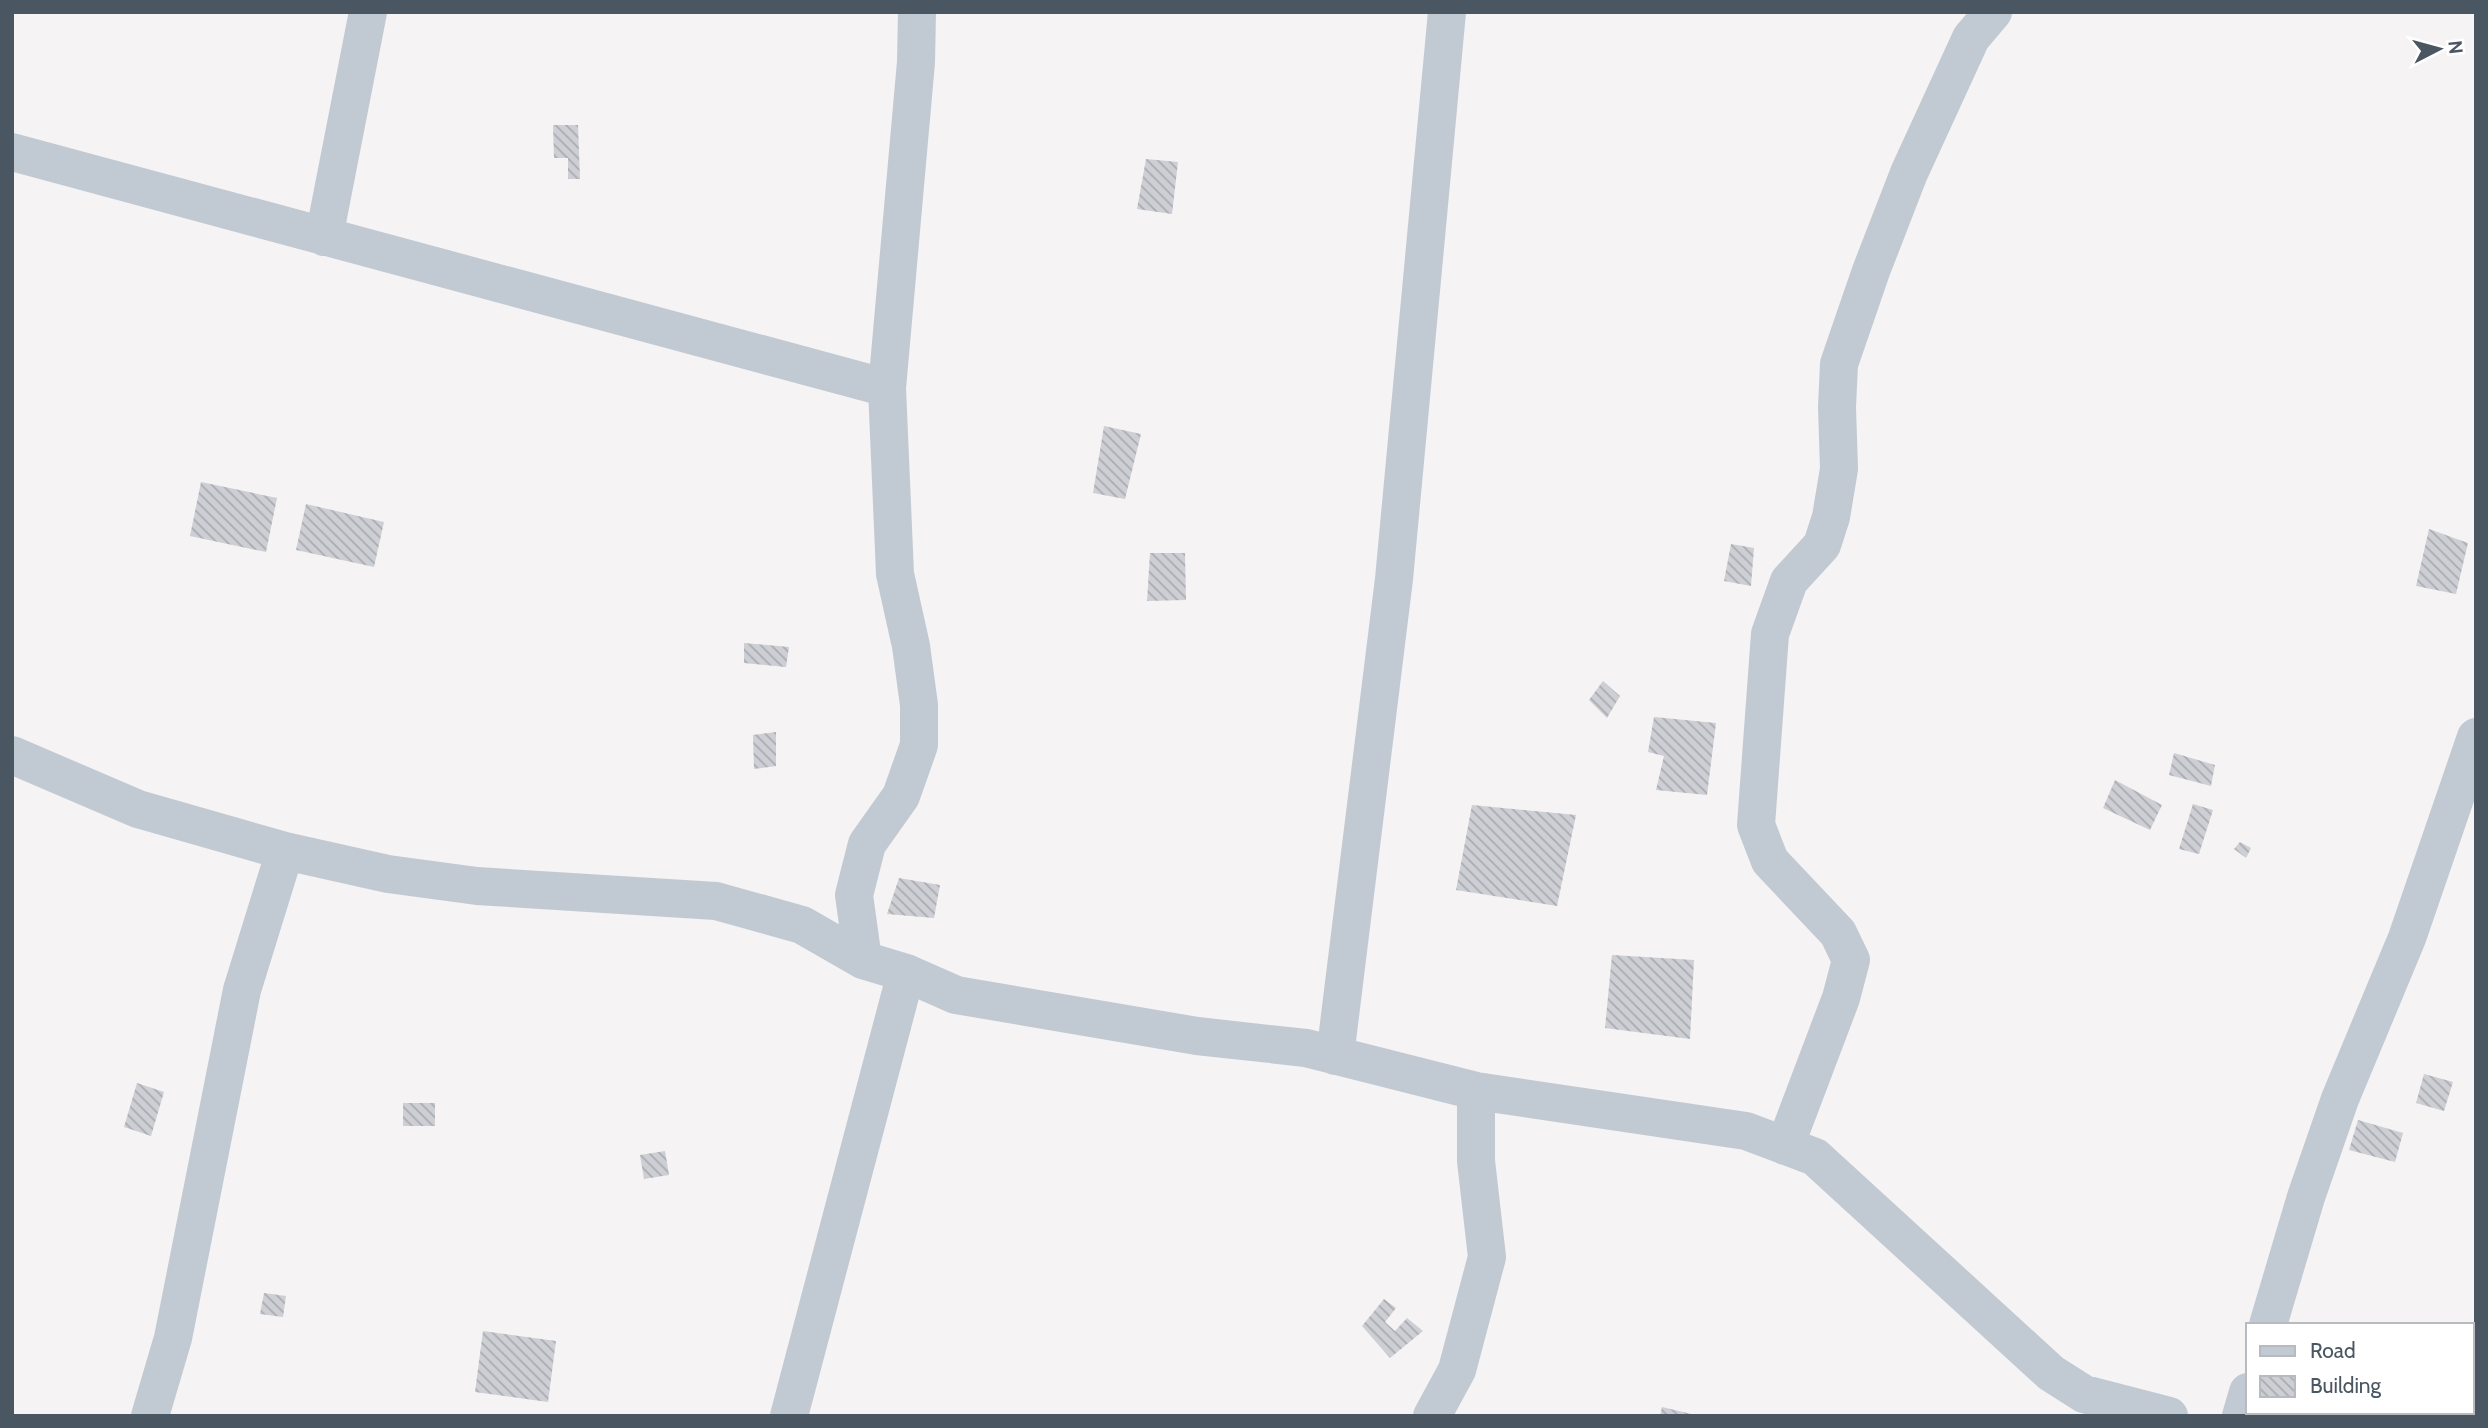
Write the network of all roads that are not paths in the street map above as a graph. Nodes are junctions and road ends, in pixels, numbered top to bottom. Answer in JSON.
{"nodes":[{"id":1,"x":368,"y":12,"type":"edge"},
{"id":2,"x":917,"y":12,"type":"edge"},
{"id":3,"x":1447,"y":12,"type":"edge"},
{"id":4,"x":1993,"y":12,"type":"edge"},
{"id":5,"x":12,"y":152,"type":"edge"},
{"id":6,"x":324,"y":237,"type":"junction"},
{"id":7,"x":887,"y":388,"type":"junction"},
{"id":8,"x":2476,"y":737,"type":"edge"},
{"id":9,"x":12,"y":755,"type":"edge"},
{"id":10,"x":285,"y":851,"type":"junction"},
{"id":11,"x":863,"y":960,"type":"junction"},
{"id":12,"x":906,"y":974,"type":"junction"},
{"id":13,"x":1335,"y":1056,"type":"junction"},
{"id":14,"x":1476,"y":1091,"type":"junction"},
{"id":15,"x":1785,"y":1146,"type":"junction"},
{"id":16,"x":2269,"y":1323,"type":"edge"},
{"id":17,"x":2246,"y":1399,"type":"edge"},
{"id":18,"x":2081,"y":1405,"type":"edge"},
{"id":19,"x":150,"y":1416,"type":"edge"},
{"id":20,"x":789,"y":1416,"type":"edge"},
{"id":21,"x":1432,"y":1416,"type":"edge"},
{"id":22,"x":2169,"y":1416,"type":"edge"},
{"id":23,"x":2241,"y":1416,"type":"edge"}],
"edges":[{"from":1,"to":6,"type":"street"},
{"from":2,"to":7,"type":"street"},
{"from":3,"to":13,"type":"street"},
{"from":4,"to":15,"type":"street"},
{"from":5,"to":6,"type":"street"},
{"from":6,"to":7,"type":"street"},
{"from":7,"to":11,"type":"street"},
{"from":8,"to":16,"type":"street"},
{"from":9,"to":10,"type":"street"},
{"from":10,"to":11,"type":"street"},
{"from":10,"to":19,"type":"street"},
{"from":11,"to":12,"type":"street"},
{"from":12,"to":13,"type":"street"},
{"from":12,"to":20,"type":"street"},
{"from":13,"to":14,"type":"street"},
{"from":14,"to":15,"type":"street"},
{"from":14,"to":21,"type":"street"},
{"from":15,"to":18,"type":"street"},
{"from":17,"to":23,"type":"street"},
{"from":18,"to":22,"type":"street"}]}
